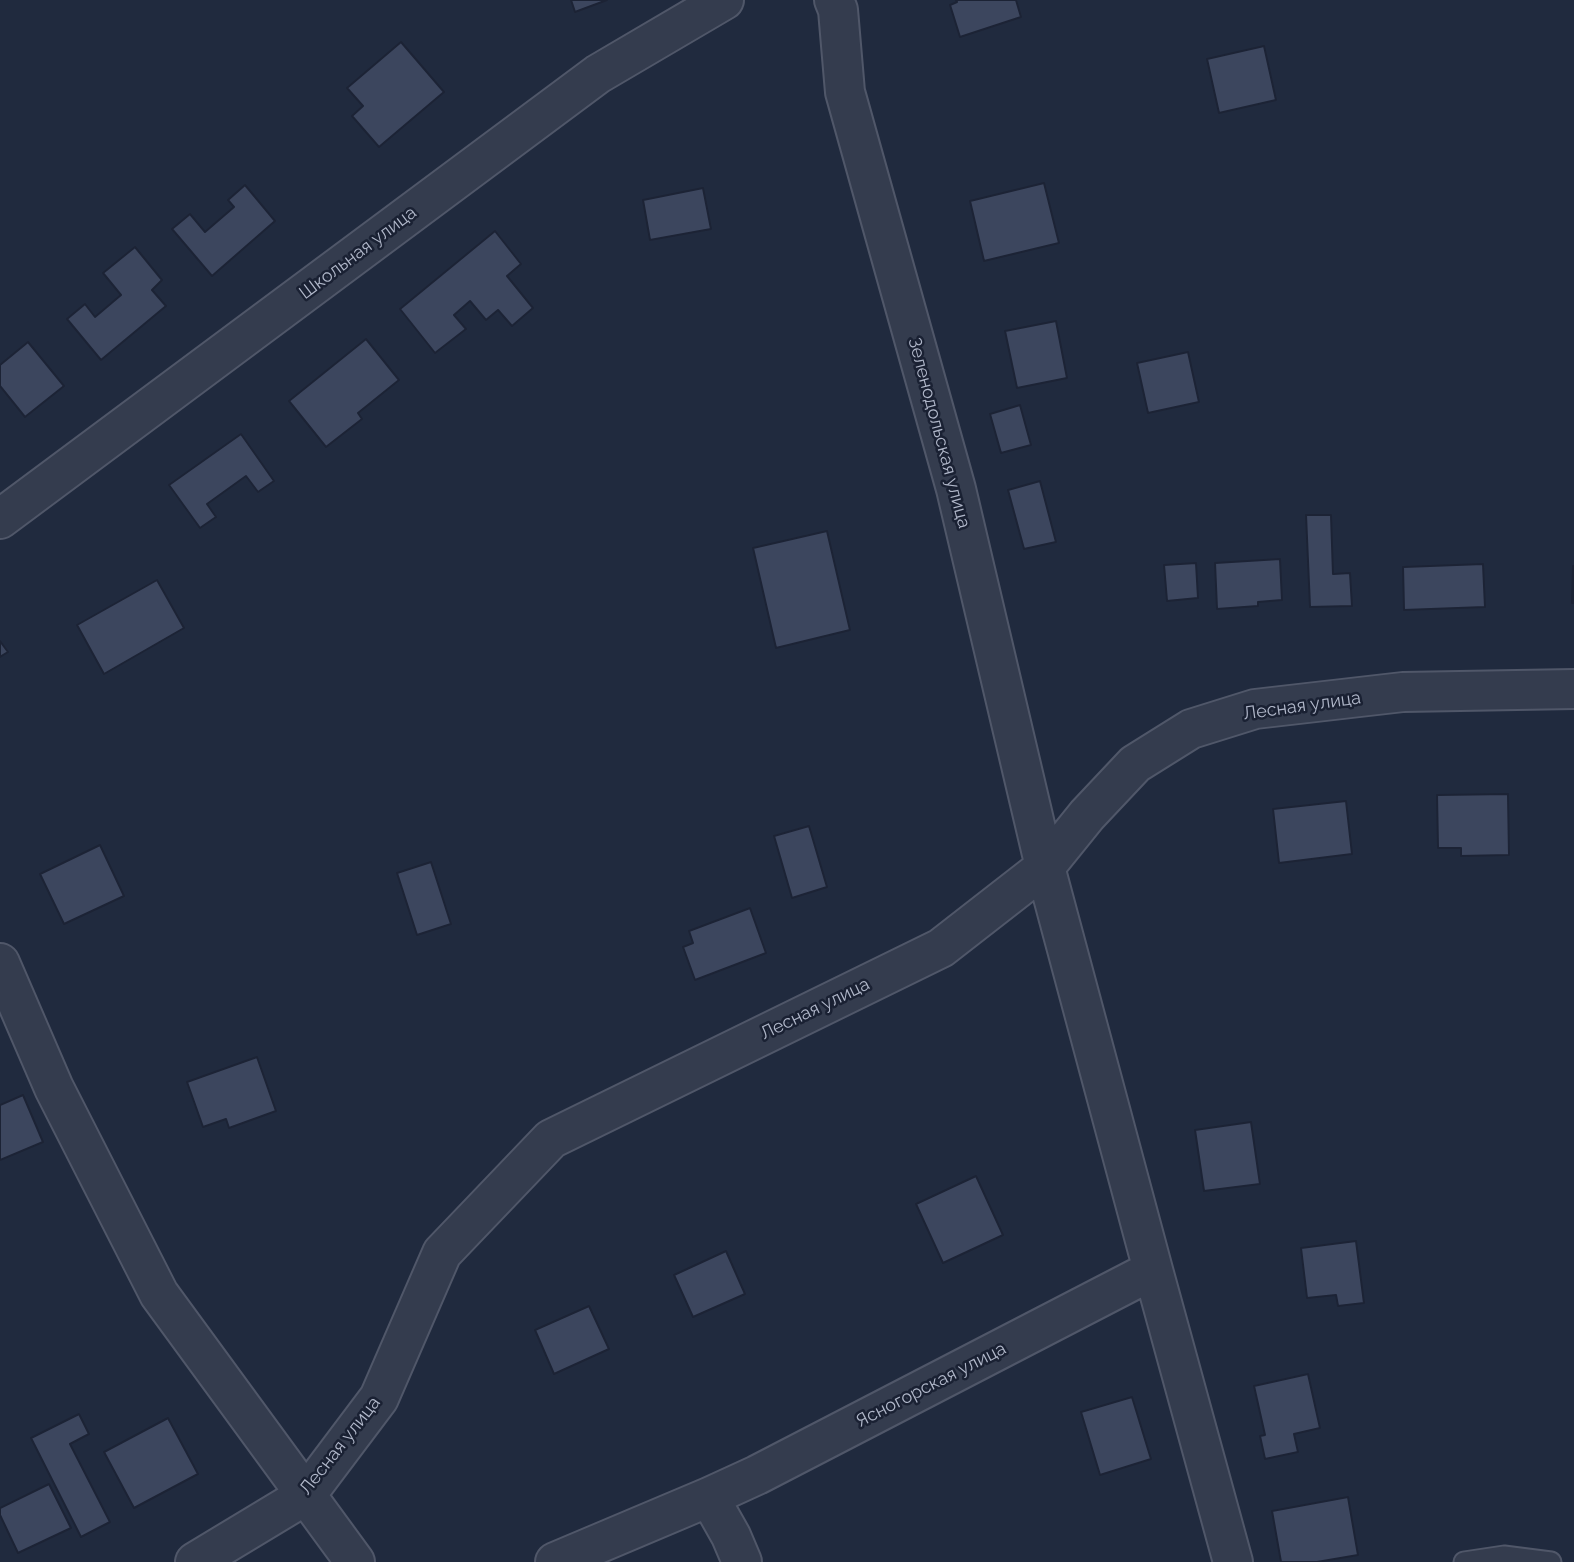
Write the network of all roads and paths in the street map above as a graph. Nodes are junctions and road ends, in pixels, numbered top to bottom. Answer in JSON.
{"nodes":[{"id":1,"x":724,"y":0,"type":"edge"},
{"id":2,"x":834,"y":0,"type":"edge"},
{"id":3,"x":0,"y":519,"type":"edge"},
{"id":4,"x":1574,"y":689,"type":"edge"},
{"id":5,"x":1045,"y":867,"type":"junction"},
{"id":6,"x":0,"y":963,"type":"edge"},
{"id":7,"x":1153,"y":1270,"type":"junction"},
{"id":8,"x":306,"y":1495,"type":"junction"},
{"id":9,"x":709,"y":1497,"type":"junction"},
{"id":10,"x":195,"y":1562,"type":"edge"},
{"id":11,"x":355,"y":1562,"type":"edge"},
{"id":12,"x":555,"y":1562,"type":"edge"},
{"id":13,"x":741,"y":1562,"type":"edge"},
{"id":14,"x":1233,"y":1562,"type":"edge"},
{"id":15,"x":1464,"y":1562,"type":"edge"},
{"id":16,"x":1551,"y":1562,"type":"edge"}],
"edges":[{"from":1,"to":3,"type":"street","name":"Школьная улица"},
{"from":2,"to":5,"type":"street","name":"Зеленодольская улица"},
{"from":4,"to":5,"type":"street","name":"Лесная улица"},
{"from":5,"to":7,"type":"street","name":"Зеленодольская улица"},
{"from":5,"to":8,"type":"street","name":"Лесная улица"},
{"from":6,"to":8,"type":"street"},
{"from":7,"to":9,"type":"street","name":"Ясногорская улица"},
{"from":7,"to":14,"type":"street","name":"Зеленодольская улица"},
{"from":8,"to":10,"type":"street","name":"Лесная улица"},
{"from":8,"to":11,"type":"street"},
{"from":9,"to":12,"type":"street","name":"Ясногорская улица"},
{"from":9,"to":13,"type":"street"},
{"from":15,"to":16,"type":"lane"}]}
